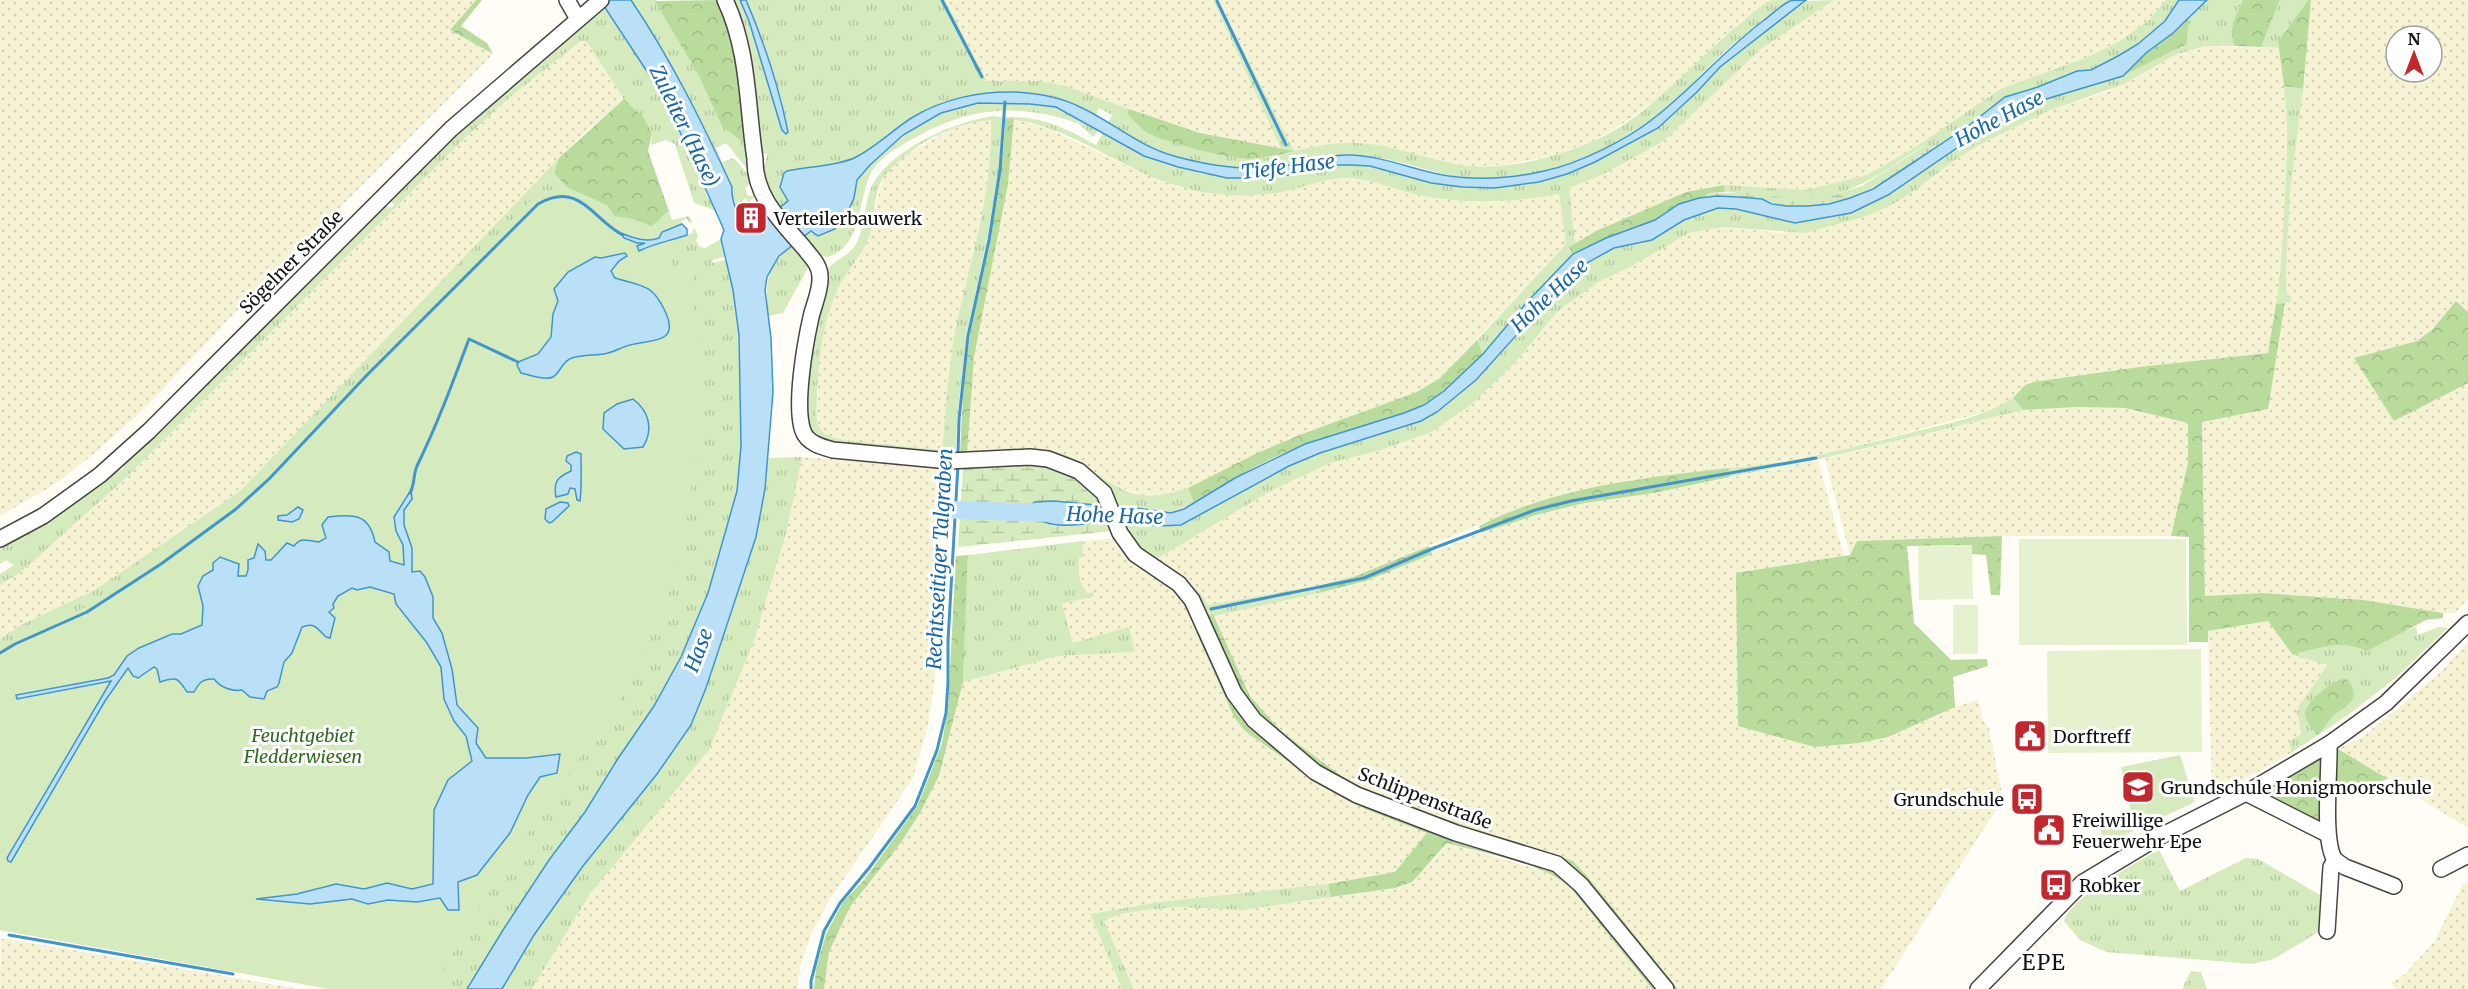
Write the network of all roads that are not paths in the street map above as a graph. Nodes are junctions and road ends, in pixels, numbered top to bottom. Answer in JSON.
{"nodes":[{"id":1,"x":567,"y":0,"type":"edge"},
{"id":2,"x":725,"y":0,"type":"edge"},
{"id":3,"x":596,"y":4,"type":"edge"},
{"id":4,"x":579,"y":19,"type":"junction"},
{"id":5,"x":0,"y":539,"type":"edge"},
{"id":6,"x":2468,"y":623,"type":"edge"},
{"id":7,"x":2329,"y":744,"type":"junction"},
{"id":8,"x":2246,"y":793,"type":"junction"},
{"id":9,"x":2327,"y":834,"type":"junction"},
{"id":10,"x":2468,"y":855,"type":"edge"},
{"id":11,"x":2335,"y":860,"type":"junction"},
{"id":12,"x":2441,"y":869,"type":"dead end"},
{"id":13,"x":2394,"y":886,"type":"dead end"},
{"id":14,"x":2327,"y":931,"type":"dead end"},
{"id":15,"x":1666,"y":989,"type":"edge"},
{"id":16,"x":1978,"y":989,"type":"edge"}],
"edges":[{"from":1,"to":4,"type":"street"},
{"from":2,"to":15,"type":"street","name":"Schlippenstraße"},
{"from":3,"to":4,"type":"street","name":"Sögelner Straße"},
{"from":4,"to":5,"type":"street","name":"Sögelner Straße"},
{"from":6,"to":7,"type":"street"},
{"from":7,"to":8,"type":"street"},
{"from":7,"to":9,"type":"street"},
{"from":8,"to":9,"type":"street"},
{"from":8,"to":16,"type":"street"},
{"from":9,"to":11,"type":"street"},
{"from":10,"to":12,"type":"street"},
{"from":11,"to":13,"type":"street"},
{"from":11,"to":14,"type":"street"}]}
